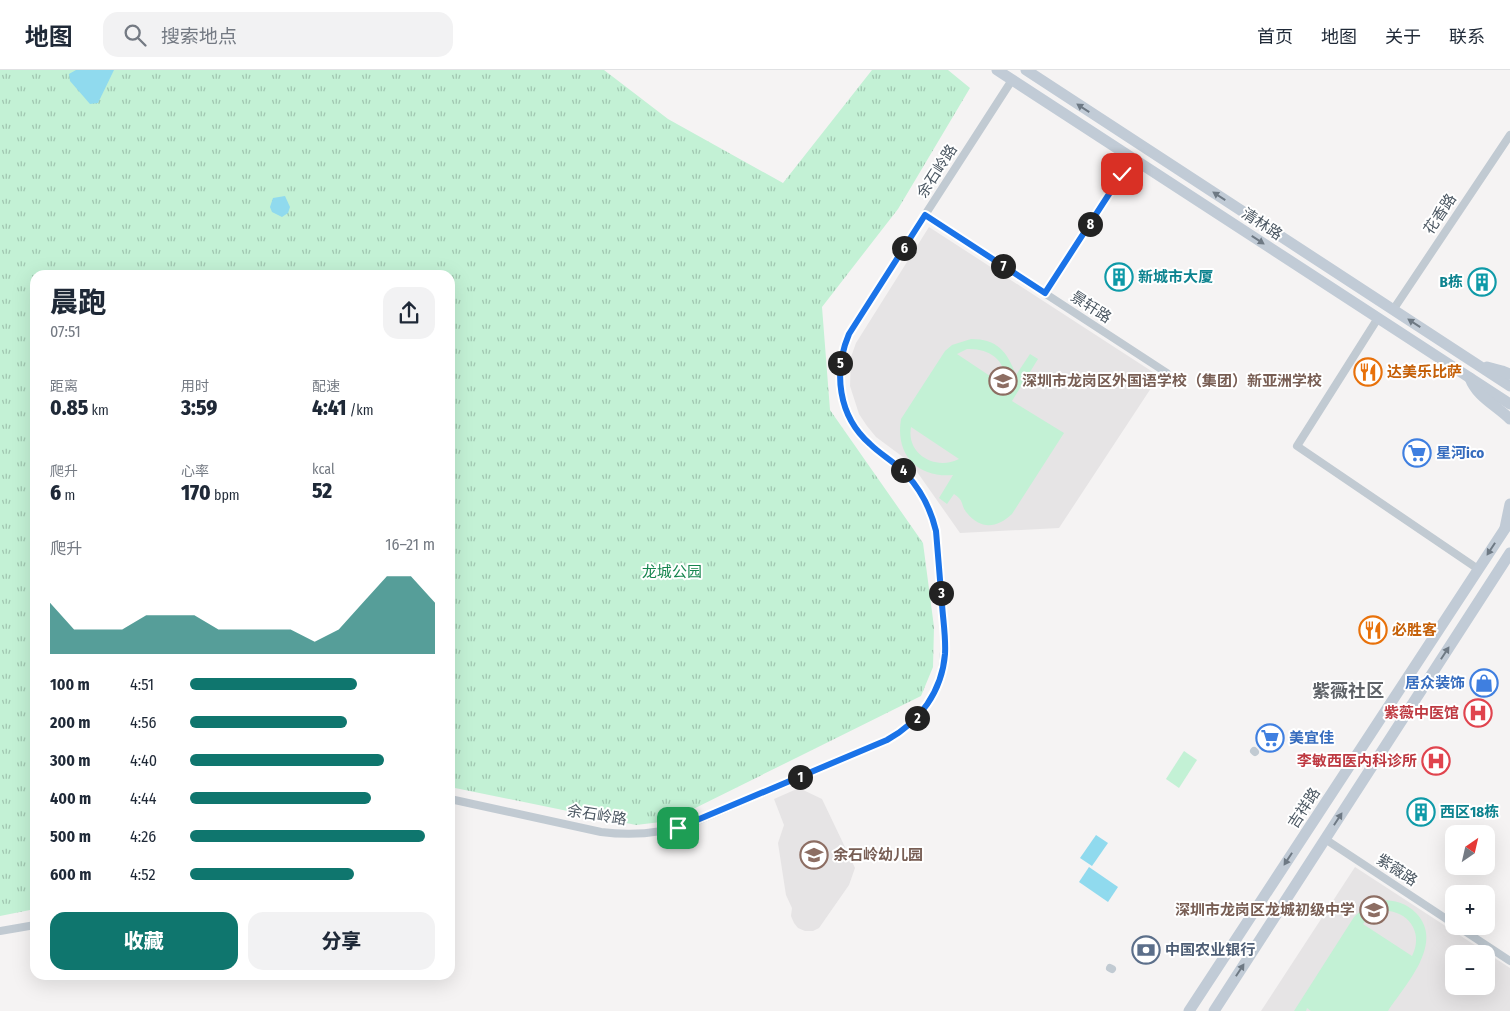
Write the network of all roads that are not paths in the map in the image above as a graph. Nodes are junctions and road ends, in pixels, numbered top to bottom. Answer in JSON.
{"nodes":[{"id":1,"x":997,"y":70,"type":"edge"},
{"id":2,"x":1026,"y":70,"type":"edge"},
{"id":3,"x":1012,"y":80,"type":"junction"},
{"id":4,"x":1510,"y":135,"type":"edge"},
{"id":5,"x":1133,"y":158,"type":"junction"},
{"id":6,"x":925,"y":215,"type":"junction"},
{"id":7,"x":1045,"y":293,"type":"junction"},
{"id":8,"x":1393,"y":310,"type":"junction"},
{"id":9,"x":1378,"y":318,"type":"junction"},
{"id":10,"x":1426,"y":349,"type":"junction"},
{"id":11,"x":1455,"y":350,"type":"junction"},
{"id":12,"x":1480,"y":366,"type":"junction"},
{"id":13,"x":1167,"y":373,"type":"dead end"},
{"id":14,"x":1510,"y":374,"type":"edge"},
{"id":15,"x":1470,"y":378,"type":"junction"},
{"id":16,"x":1510,"y":386,"type":"edge"},
{"id":17,"x":1510,"y":404,"type":"edge"},
{"id":18,"x":1510,"y":418,"type":"edge"},
{"id":19,"x":1510,"y":504,"type":"edge"},
{"id":20,"x":1507,"y":525,"type":"edge"},
{"id":21,"x":1510,"y":553,"type":"edge"},
{"id":22,"x":1478,"y":569,"type":"junction"},
{"id":23,"x":455,"y":801,"type":"edge"},
{"id":24,"x":1325,"y":839,"type":"junction"},
{"id":25,"x":1445,"y":918,"type":"edge"},
{"id":26,"x":30,"y":926,"type":"edge"},
{"id":27,"x":0,"y":931,"type":"edge"},
{"id":28,"x":1471,"y":935,"type":"edge"},
{"id":29,"x":1510,"y":961,"type":"edge"},
{"id":30,"x":1189,"y":1011,"type":"edge"},
{"id":31,"x":1214,"y":1011,"type":"edge"}],
"edges":[{"from":1,"to":3,"type":"main road","name":"清林路"},
{"from":8,"to":2,"type":"main road","name":"清林路","one_way":true},
{"from":3,"to":5,"type":"main road","name":"清林路"},
{"from":3,"to":6,"type":"street","name":"余石岭路"},
{"from":4,"to":8,"type":"street","name":"花香路"},
{"from":5,"to":7,"type":"street"},
{"from":5,"to":9,"type":"main road","name":"清林路","one_way":true},
{"from":6,"to":7,"type":"street","name":"景轩路"},
{"from":6,"to":23,"type":"street","name":"余石岭路"},
{"from":7,"to":13,"type":"street","name":"景轩路"},
{"from":11,"to":8,"type":"main road","name":"清林路","one_way":true},
{"from":9,"to":10,"type":"main road","name":"清林路"},
{"from":9,"to":22,"type":"street"},
{"from":10,"to":11,"type":"main road"},
{"from":10,"to":15,"type":"main road","name":"清林路"},
{"from":11,"to":12,"type":"main road","name":"清林路"},
{"from":12,"to":14,"type":"main road"},
{"from":12,"to":16,"type":"main road","name":"清林路"},
{"from":15,"to":17,"type":"main road","name":"清林路"},
{"from":15,"to":18,"type":"main road"},
{"from":19,"to":20,"type":"main road"},
{"from":20,"to":22,"type":"main road","name":"吉祥路","one_way":true},
{"from":24,"to":21,"type":"main road","one_way":true},
{"from":22,"to":30,"type":"main road","name":"吉祥路","one_way":true},
{"from":24,"to":25,"type":"street","name":"紫薇路"},
{"from":31,"to":24,"type":"main road","one_way":true},
{"from":26,"to":27,"type":"street"},
{"from":28,"to":29,"type":"street"}]}
